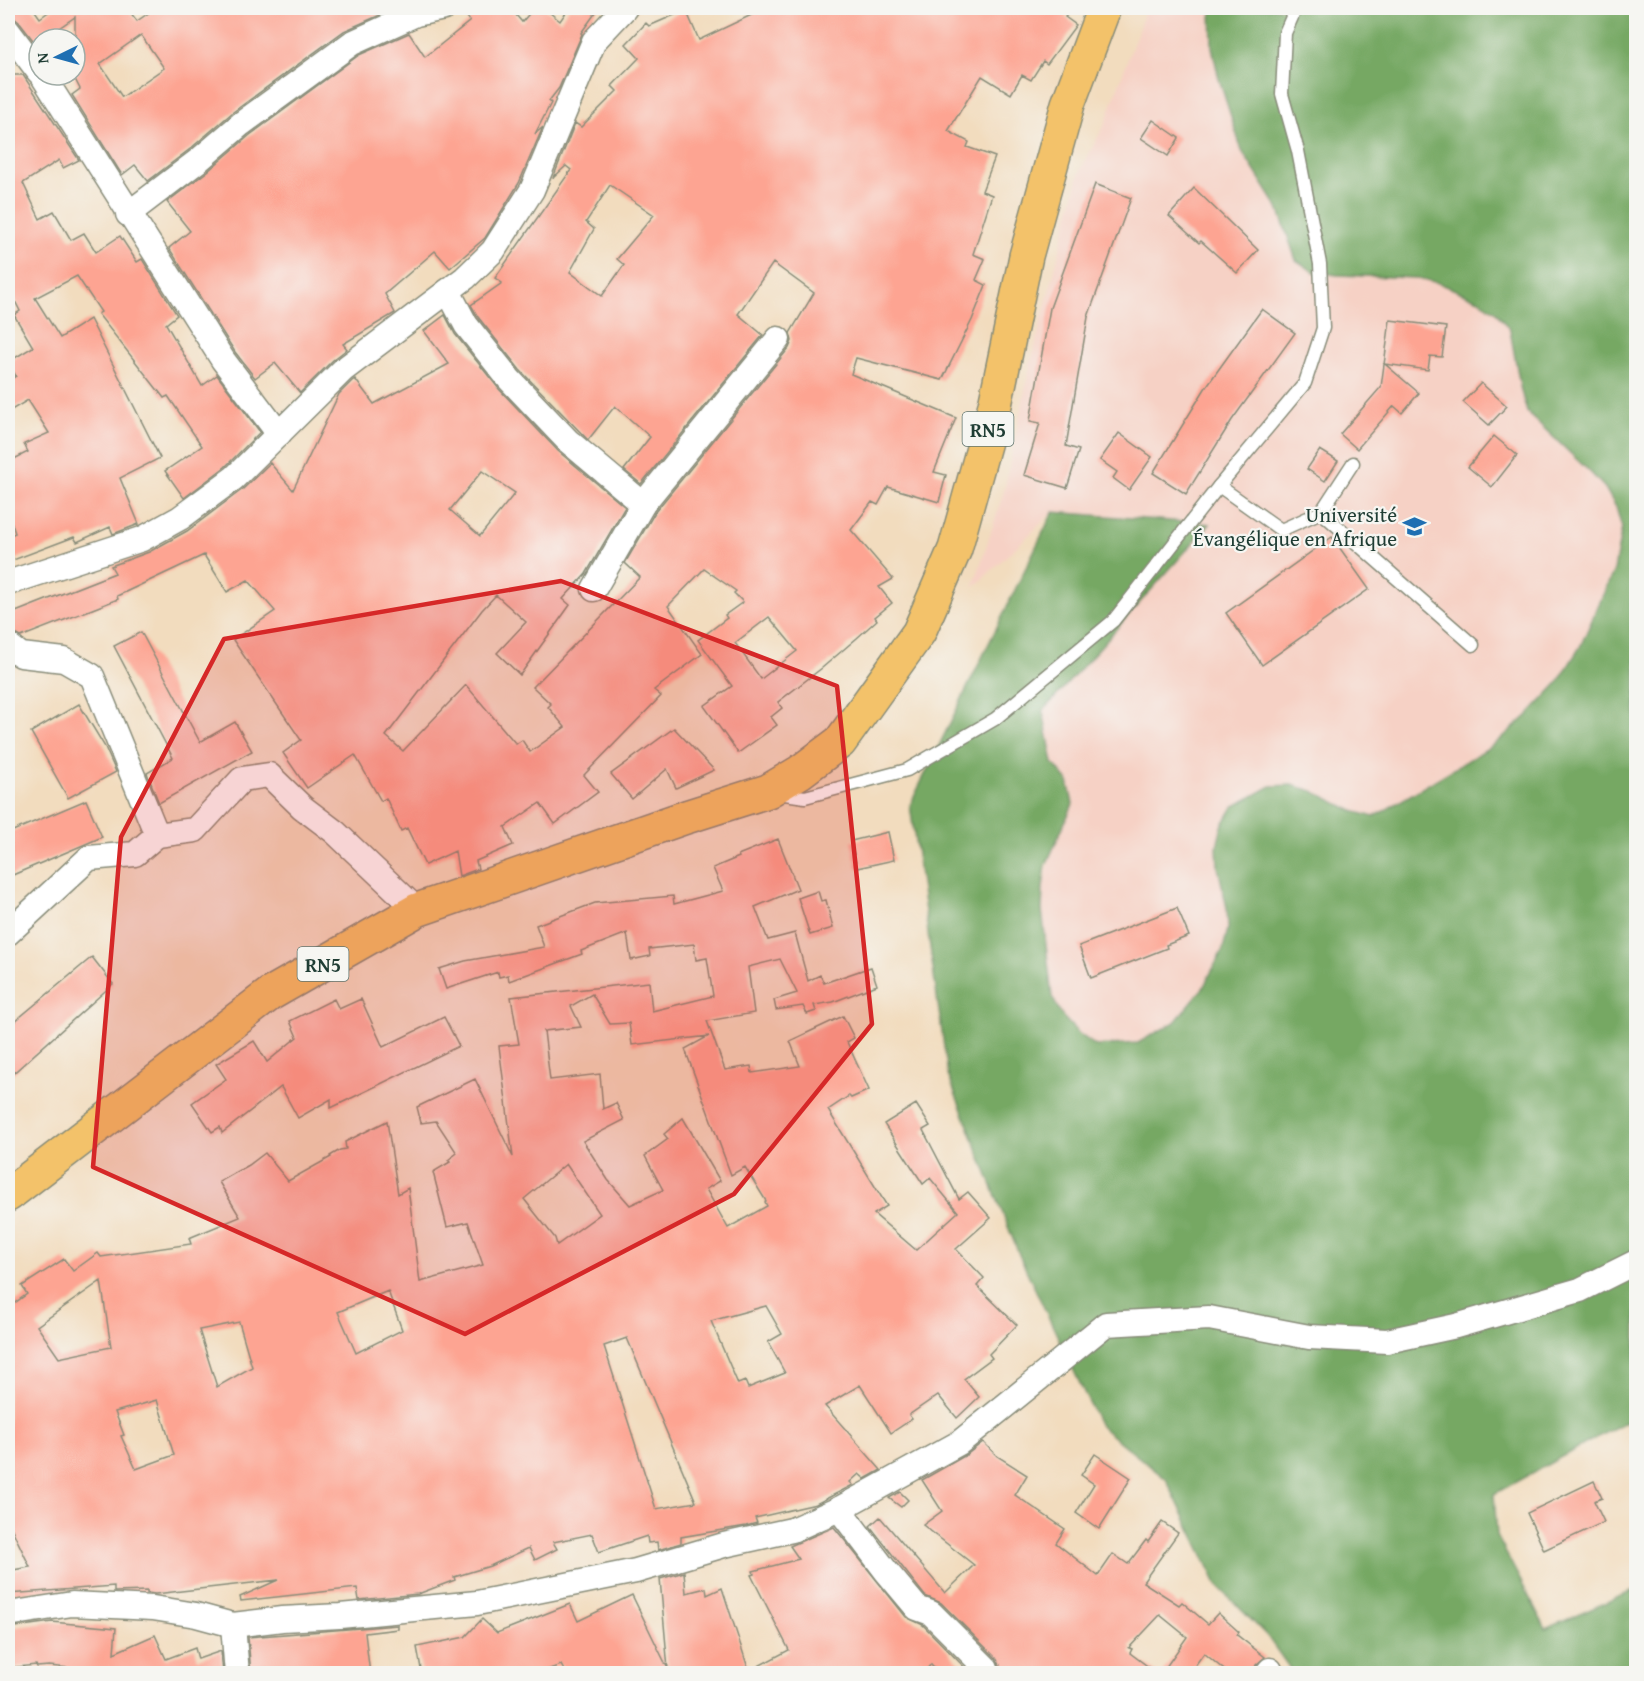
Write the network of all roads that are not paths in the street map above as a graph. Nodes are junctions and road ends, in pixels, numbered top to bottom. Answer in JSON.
{"nodes":[{"id":1,"x":444,"y":8,"type":"edge"},
{"id":2,"x":625,"y":8,"type":"edge"},
{"id":3,"x":1104,"y":8,"type":"edge"},
{"id":4,"x":1296,"y":8,"type":"edge"},
{"id":5,"x":8,"y":31,"type":"edge"},
{"id":6,"x":27,"y":56,"type":"edge"},
{"id":7,"x":49,"y":87,"type":"edge"},
{"id":8,"x":128,"y":214,"type":"junction"},
{"id":9,"x":448,"y":291,"type":"junction"},
{"id":10,"x":778,"y":339,"type":"dead end"},
{"id":11,"x":279,"y":434,"type":"junction"},
{"id":12,"x":1353,"y":463,"type":"dead end"},
{"id":13,"x":1219,"y":486,"type":"junction"},
{"id":14,"x":643,"y":504,"type":"junction"},
{"id":15,"x":1321,"y":512,"type":"junction"},
{"id":16,"x":8,"y":583,"type":"edge"},
{"id":17,"x":594,"y":589,"type":"dead end"},
{"id":18,"x":8,"y":645,"type":"edge"},
{"id":19,"x":1473,"y":645,"type":"dead end"},
{"id":20,"x":768,"y":791,"type":"junction"},
{"id":21,"x":157,"y":835,"type":"junction"},
{"id":22,"x":417,"y":910,"type":"junction"},
{"id":23,"x":8,"y":933,"type":"edge"},
{"id":24,"x":8,"y":1195,"type":"edge"},
{"id":25,"x":1636,"y":1262,"type":"edge"},
{"id":26,"x":839,"y":1509,"type":"junction"},
{"id":27,"x":8,"y":1614,"type":"edge"},
{"id":28,"x":233,"y":1625,"type":"junction"},
{"id":29,"x":986,"y":1668,"type":"dead end"},
{"id":30,"x":237,"y":1674,"type":"edge"}],
"edges":[{"from":1,"to":8,"type":"street"},
{"from":2,"to":9,"type":"street"},
{"from":3,"to":20,"type":"highway","number":"RN5"},
{"from":4,"to":13,"type":"lane"},
{"from":5,"to":6,"type":"street"},
{"from":7,"to":8,"type":"street"},
{"from":8,"to":11,"type":"street"},
{"from":9,"to":11,"type":"street"},
{"from":9,"to":14,"type":"street"},
{"from":10,"to":14,"type":"street"},
{"from":11,"to":16,"type":"street"},
{"from":12,"to":15,"type":"lane"},
{"from":13,"to":15,"type":"lane"},
{"from":13,"to":20,"type":"lane"},
{"from":14,"to":17,"type":"street"},
{"from":15,"to":19,"type":"lane"},
{"from":18,"to":21,"type":"street"},
{"from":20,"to":22,"type":"highway","number":"RN5"},
{"from":21,"to":22,"type":"street"},
{"from":21,"to":23,"type":"street"},
{"from":22,"to":24,"type":"highway","number":"RN5"},
{"from":25,"to":26,"type":"street"},
{"from":26,"to":28,"type":"street"},
{"from":26,"to":29,"type":"street"},
{"from":27,"to":28,"type":"street"},
{"from":28,"to":30,"type":"street"}]}
